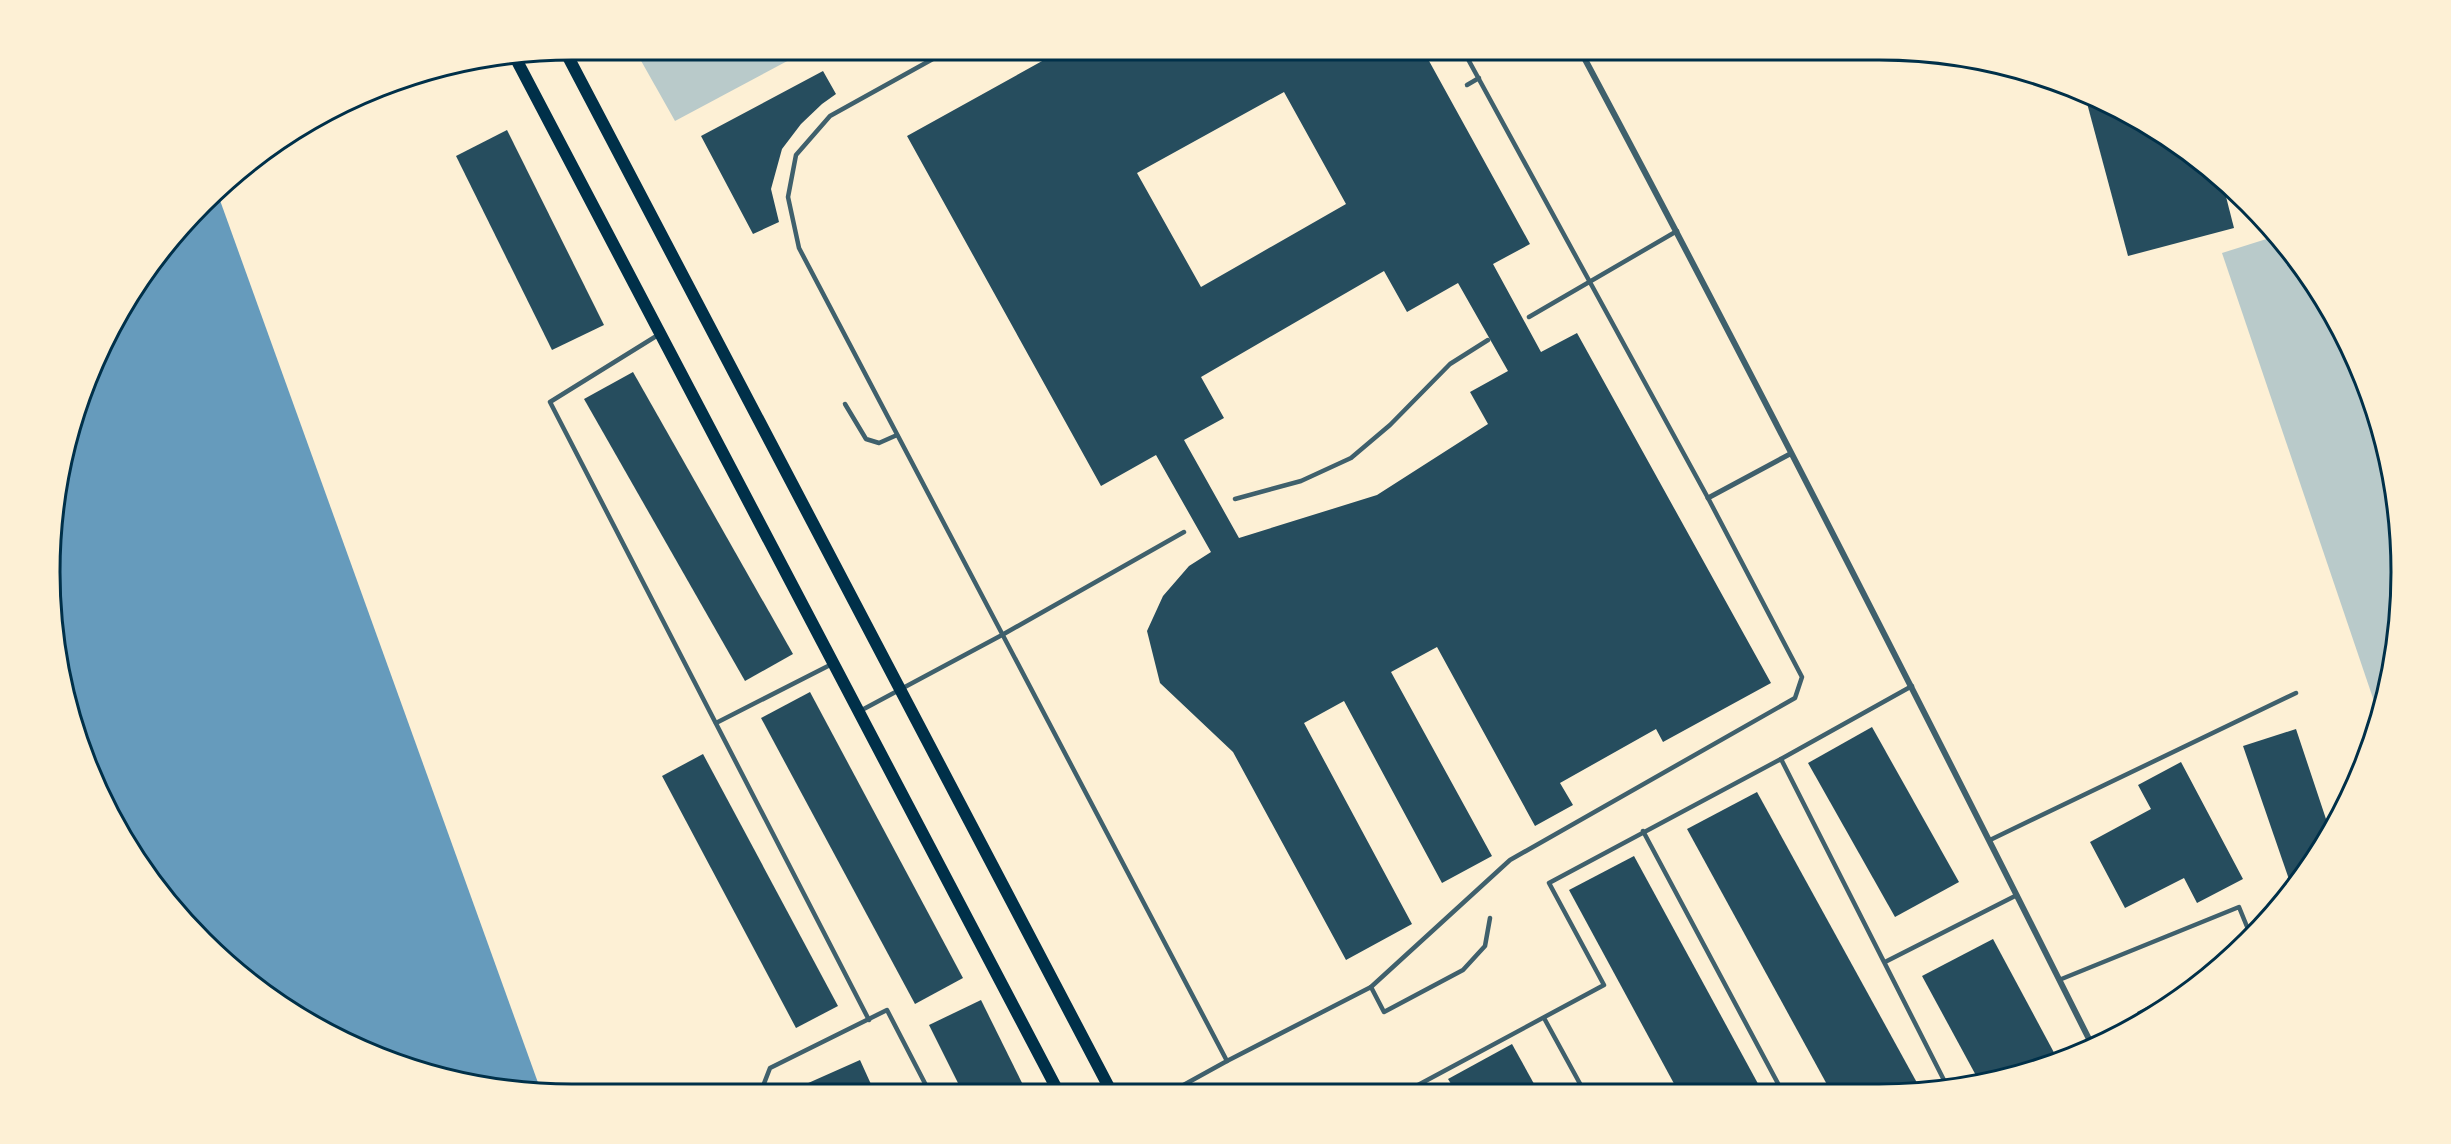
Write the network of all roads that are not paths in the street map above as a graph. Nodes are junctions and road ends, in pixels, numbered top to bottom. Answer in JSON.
{"nodes":[{"id":1,"x":570,"y":60,"type":"edge"},
{"id":2,"x":931,"y":60,"type":"edge"},
{"id":3,"x":1469,"y":60,"type":"edge"},
{"id":4,"x":1585,"y":60,"type":"edge"},
{"id":5,"x":518,"y":63,"type":"edge"},
{"id":6,"x":1479,"y":78,"type":"junction"},
{"id":7,"x":1467,"y":85,"type":"dead end"},
{"id":8,"x":1677,"y":231,"type":"junction"},
{"id":9,"x":1590,"y":281,"type":"junction"},
{"id":10,"x":1529,"y":317,"type":"dead end"},
{"id":11,"x":661,"y":333,"type":"junction"},
{"id":12,"x":1488,"y":340,"type":"dead end"},
{"id":13,"x":845,"y":404,"type":"dead end"},
{"id":14,"x":897,"y":435,"type":"junction"},
{"id":15,"x":1790,"y":454,"type":"junction"},
{"id":16,"x":1708,"y":498,"type":"junction"},
{"id":17,"x":1235,"y":499,"type":"dead end"},
{"id":18,"x":1184,"y":532,"type":"dead end"},
{"id":19,"x":1002,"y":635,"type":"junction"},
{"id":20,"x":834,"y":663,"type":"junction"},
{"id":21,"x":1912,"y":686,"type":"junction"},
{"id":22,"x":898,"y":689,"type":"junction"},
{"id":23,"x":2296,"y":693,"type":"dead end"},
{"id":24,"x":860,"y":711,"type":"junction"},
{"id":25,"x":716,"y":723,"type":"junction"},
{"id":26,"x":1781,"y":759,"type":"junction"},
{"id":27,"x":1643,"y":831,"type":"junction"},
{"id":28,"x":1990,"y":840,"type":"junction"},
{"id":29,"x":2017,"y":895,"type":"junction"},
{"id":30,"x":1490,"y":918,"type":"dead end"},
{"id":31,"x":2247,"y":927,"type":"edge"},
{"id":32,"x":1885,"y":962,"type":"junction"},
{"id":33,"x":2059,"y":980,"type":"junction"},
{"id":34,"x":1371,"y":987,"type":"junction"},
{"id":35,"x":1544,"y":1018,"type":"junction"},
{"id":36,"x":869,"y":1020,"type":"junction"},
{"id":37,"x":2089,"y":1039,"type":"edge"},
{"id":38,"x":1227,"y":1061,"type":"junction"},
{"id":39,"x":1944,"y":1080,"type":"edge"},
{"id":40,"x":764,"y":1084,"type":"edge"},
{"id":41,"x":925,"y":1084,"type":"edge"},
{"id":42,"x":1054,"y":1084,"type":"edge"},
{"id":43,"x":1107,"y":1084,"type":"edge"},
{"id":44,"x":1185,"y":1084,"type":"edge"},
{"id":45,"x":1420,"y":1084,"type":"edge"},
{"id":46,"x":1580,"y":1084,"type":"edge"},
{"id":47,"x":1779,"y":1084,"type":"edge"}],
"edges":[{"from":1,"to":22,"type":"main road"},
{"from":2,"to":14,"type":"lane"},
{"from":3,"to":6,"type":"lane"},
{"from":4,"to":8,"type":"street"},
{"from":5,"to":11,"type":"main road"},
{"from":6,"to":7,"type":"lane"},
{"from":6,"to":9,"type":"lane"},
{"from":8,"to":9,"type":"lane"},
{"from":8,"to":15,"type":"street"},
{"from":9,"to":10,"type":"lane"},
{"from":9,"to":16,"type":"lane"},
{"from":11,"to":20,"type":"main road"},
{"from":11,"to":25,"type":"lane"},
{"from":12,"to":17,"type":"lane"},
{"from":13,"to":14,"type":"lane"},
{"from":14,"to":19,"type":"lane"},
{"from":15,"to":16,"type":"street"},
{"from":15,"to":21,"type":"street"},
{"from":16,"to":34,"type":"lane"},
{"from":18,"to":19,"type":"lane"},
{"from":19,"to":22,"type":"lane"},
{"from":19,"to":38,"type":"lane"},
{"from":20,"to":24,"type":"main road"},
{"from":20,"to":25,"type":"lane"},
{"from":21,"to":26,"type":"lane"},
{"from":21,"to":28,"type":"street"},
{"from":22,"to":24,"type":"lane"},
{"from":22,"to":43,"type":"main road"},
{"from":23,"to":28,"type":"lane"},
{"from":24,"to":42,"type":"main road"},
{"from":25,"to":36,"type":"lane"},
{"from":26,"to":27,"type":"lane"},
{"from":26,"to":32,"type":"lane"},
{"from":27,"to":35,"type":"lane"},
{"from":27,"to":47,"type":"lane"},
{"from":28,"to":29,"type":"street"},
{"from":29,"to":32,"type":"lane"},
{"from":29,"to":33,"type":"street"},
{"from":30,"to":34,"type":"lane"},
{"from":31,"to":33,"type":"lane"},
{"from":32,"to":39,"type":"lane"},
{"from":33,"to":37,"type":"street"},
{"from":34,"to":38,"type":"lane"},
{"from":35,"to":45,"type":"lane"},
{"from":35,"to":46,"type":"lane"},
{"from":36,"to":40,"type":"lane"},
{"from":36,"to":41,"type":"lane"},
{"from":38,"to":44,"type":"lane"}]}
